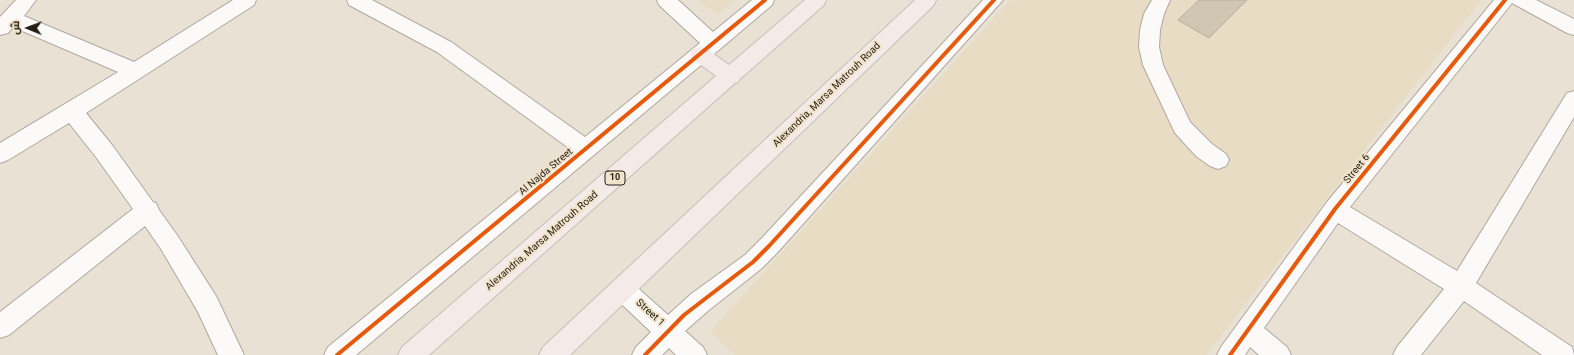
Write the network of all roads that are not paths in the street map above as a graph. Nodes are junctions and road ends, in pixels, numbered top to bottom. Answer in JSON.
{"nodes":[{"id":1,"x":27,"y":0,"type":"edge"},
{"id":2,"x":247,"y":0,"type":"edge"},
{"id":3,"x":356,"y":0,"type":"edge"},
{"id":4,"x":666,"y":0,"type":"edge"},
{"id":5,"x":765,"y":0,"type":"edge"},
{"id":6,"x":817,"y":0,"type":"edge"},
{"id":7,"x":927,"y":0,"type":"edge"},
{"id":8,"x":994,"y":0,"type":"edge"},
{"id":9,"x":1161,"y":0,"type":"edge"},
{"id":10,"x":1505,"y":0,"type":"edge"},
{"id":11,"x":1520,"y":0,"type":"edge"},
{"id":12,"x":5,"y":24,"type":"edge"},
{"id":13,"x":1574,"y":28,"type":"edge"},
{"id":14,"x":707,"y":49,"type":"junction"},
{"id":15,"x":135,"y":71,"type":"junction"},
{"id":16,"x":731,"y":77,"type":"junction"},
{"id":17,"x":1574,"y":99,"type":"edge"},
{"id":18,"x":72,"y":111,"type":"junction"},
{"id":19,"x":586,"y":149,"type":"junction"},
{"id":20,"x":2,"y":151,"type":"edge"},
{"id":21,"x":1218,"y":160,"type":"dead end"},
{"id":22,"x":1335,"y":209,"type":"junction"},
{"id":23,"x":148,"y":210,"type":"junction"},
{"id":24,"x":1461,"y":286,"type":"junction"},
{"id":25,"x":622,"y":289,"type":"junction"},
{"id":26,"x":0,"y":326,"type":"edge"},
{"id":27,"x":1248,"y":330,"type":"junction"},
{"id":28,"x":669,"y":331,"type":"junction"},
{"id":29,"x":231,"y":355,"type":"edge"},
{"id":30,"x":337,"y":355,"type":"edge"},
{"id":31,"x":411,"y":355,"type":"edge"},
{"id":32,"x":552,"y":355,"type":"edge"},
{"id":33,"x":645,"y":355,"type":"edge"},
{"id":34,"x":694,"y":355,"type":"edge"},
{"id":35,"x":1230,"y":355,"type":"edge"},
{"id":36,"x":1278,"y":355,"type":"edge"},
{"id":37,"x":1406,"y":355,"type":"edge"},
{"id":38,"x":1563,"y":355,"type":"edge"}],
"edges":[{"from":1,"to":12,"type":"street"},
{"from":2,"to":15,"type":"street"},
{"from":3,"to":19,"type":"street"},
{"from":4,"to":14,"type":"street"},
{"from":5,"to":14,"type":"street","name":"Al Najda Street"},
{"from":6,"to":16,"type":"main road","name":"Alexandria, Marsa Matrouh Road","number":"10"},
{"from":7,"to":25,"type":"main road","name":"Alexandria, Marsa Matrouh Road"},
{"from":8,"to":28,"type":"street"},
{"from":9,"to":21,"type":"street"},
{"from":10,"to":22,"type":"street","name":"Street 6"},
{"from":11,"to":13,"type":"street"},
{"from":12,"to":15,"type":"street"},
{"from":14,"to":16,"type":"main road"},
{"from":14,"to":19,"type":"street","name":"Al Najda Street"},
{"from":15,"to":18,"type":"street"},
{"from":16,"to":31,"type":"main road","name":"Alexandria, Marsa Matrouh Road","number":"10"},
{"from":17,"to":24,"type":"street"},
{"from":18,"to":20,"type":"street"},
{"from":18,"to":23,"type":"street"},
{"from":19,"to":30,"type":"street","name":"Al Najda Street"},
{"from":22,"to":24,"type":"street"},
{"from":22,"to":27,"type":"street","name":"Street 6"},
{"from":23,"to":26,"type":"street"},
{"from":23,"to":29,"type":"street"},
{"from":24,"to":37,"type":"street"},
{"from":24,"to":38,"type":"street"},
{"from":25,"to":28,"type":"street","name":"Street 1"},
{"from":25,"to":32,"type":"main road","name":"Alexandria, Marsa Matrouh Road"},
{"from":27,"to":35,"type":"street","name":"Street 6"},
{"from":27,"to":36,"type":"street"},
{"from":28,"to":33,"type":"street"},
{"from":28,"to":34,"type":"street","name":"Street 1"}]}
